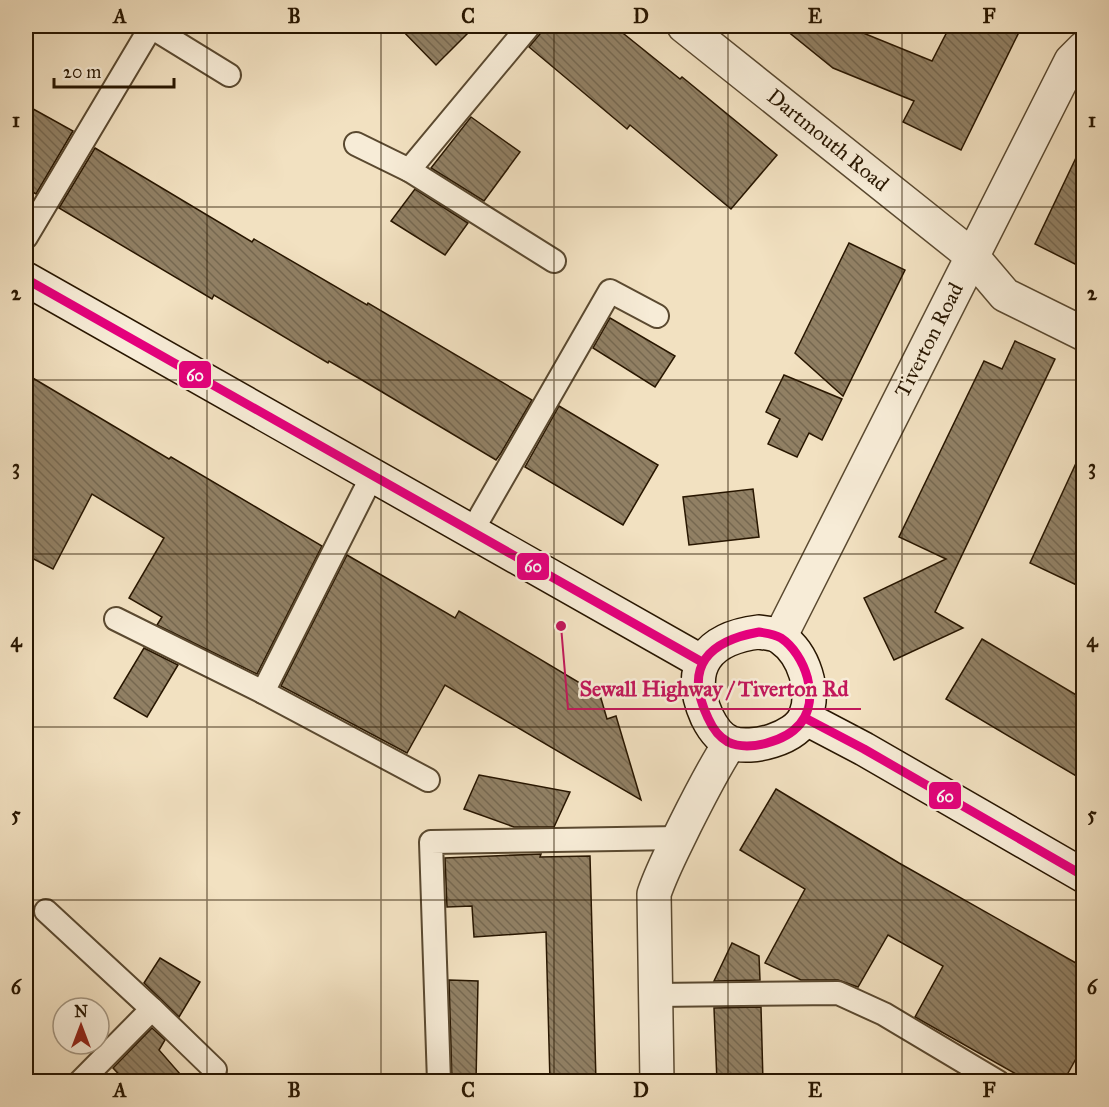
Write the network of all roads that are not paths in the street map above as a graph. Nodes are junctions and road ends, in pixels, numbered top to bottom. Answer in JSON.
{"nodes":[{"id":1,"x":149,"y":26,"type":"edge"},
{"id":2,"x":529,"y":26,"type":"edge"},
{"id":3,"x":684,"y":26,"type":"edge"},
{"id":4,"x":1083,"y":48,"type":"edge"},
{"id":5,"x":230,"y":75,"type":"dead end"},
{"id":6,"x":356,"y":144,"type":"dead end"},
{"id":7,"x":409,"y":170,"type":"junction"},
{"id":8,"x":26,"y":237,"type":"edge"},
{"id":9,"x":971,"y":255,"type":"junction"},
{"id":10,"x":554,"y":261,"type":"dead end"},
{"id":11,"x":27,"y":283,"type":"edge"},
{"id":12,"x":657,"y":316,"type":"dead end"},
{"id":13,"x":1083,"y":334,"type":"edge"},
{"id":14,"x":372,"y":476,"type":"junction"},
{"id":15,"x":472,"y":531,"type":"junction"},
{"id":16,"x":117,"y":619,"type":"dead end"},
{"id":17,"x":780,"y":637,"type":"junction"},
{"id":18,"x":702,"y":662,"type":"junction"},
{"id":19,"x":263,"y":692,"type":"junction"},
{"id":20,"x":805,"y":718,"type":"junction"},
{"id":21,"x":730,"y":743,"type":"junction"},
{"id":22,"x":428,"y":780,"type":"dead end"},
{"id":23,"x":679,"y":838,"type":"junction"},
{"id":24,"x":1083,"y":876,"type":"edge"},
{"id":25,"x":46,"y":911,"type":"dead end"},
{"id":26,"x":656,"y":995,"type":"junction"},
{"id":27,"x":152,"y":1009,"type":"junction"},
{"id":28,"x":215,"y":1070,"type":"dead end"},
{"id":29,"x":80,"y":1082,"type":"edge"},
{"id":30,"x":439,"y":1082,"type":"edge"},
{"id":31,"x":657,"y":1082,"type":"edge"},
{"id":32,"x":998,"y":1082,"type":"edge"}],
"edges":[{"from":1,"to":5,"type":"lane"},
{"from":1,"to":8,"type":"lane"},
{"from":2,"to":7,"type":"lane"},
{"from":3,"to":9,"type":"street","name":"Dartmouth Road"},
{"from":4,"to":9,"type":"street","name":"Tiverton Road"},
{"from":6,"to":7,"type":"lane"},
{"from":7,"to":10,"type":"lane"},
{"from":9,"to":13,"type":"street","name":"Dartmouth Road"},
{"from":9,"to":17,"type":"street","name":"Tiverton Road"},
{"from":11,"to":14,"type":"street"},
{"from":12,"to":15,"type":"lane"},
{"from":14,"to":15,"type":"street"},
{"from":14,"to":19,"type":"lane"},
{"from":15,"to":18,"type":"street"},
{"from":16,"to":19,"type":"lane"},
{"from":17,"to":18,"type":"street"},
{"from":17,"to":20,"type":"street"},
{"from":18,"to":21,"type":"street"},
{"from":19,"to":22,"type":"lane"},
{"from":20,"to":21,"type":"street"},
{"from":20,"to":24,"type":"street"},
{"from":21,"to":23,"type":"street"},
{"from":23,"to":26,"type":"street"},
{"from":23,"to":30,"type":"lane"},
{"from":25,"to":27,"type":"lane"},
{"from":26,"to":31,"type":"street"},
{"from":26,"to":32,"type":"lane"},
{"from":27,"to":28,"type":"lane"},
{"from":27,"to":29,"type":"lane"}]}
